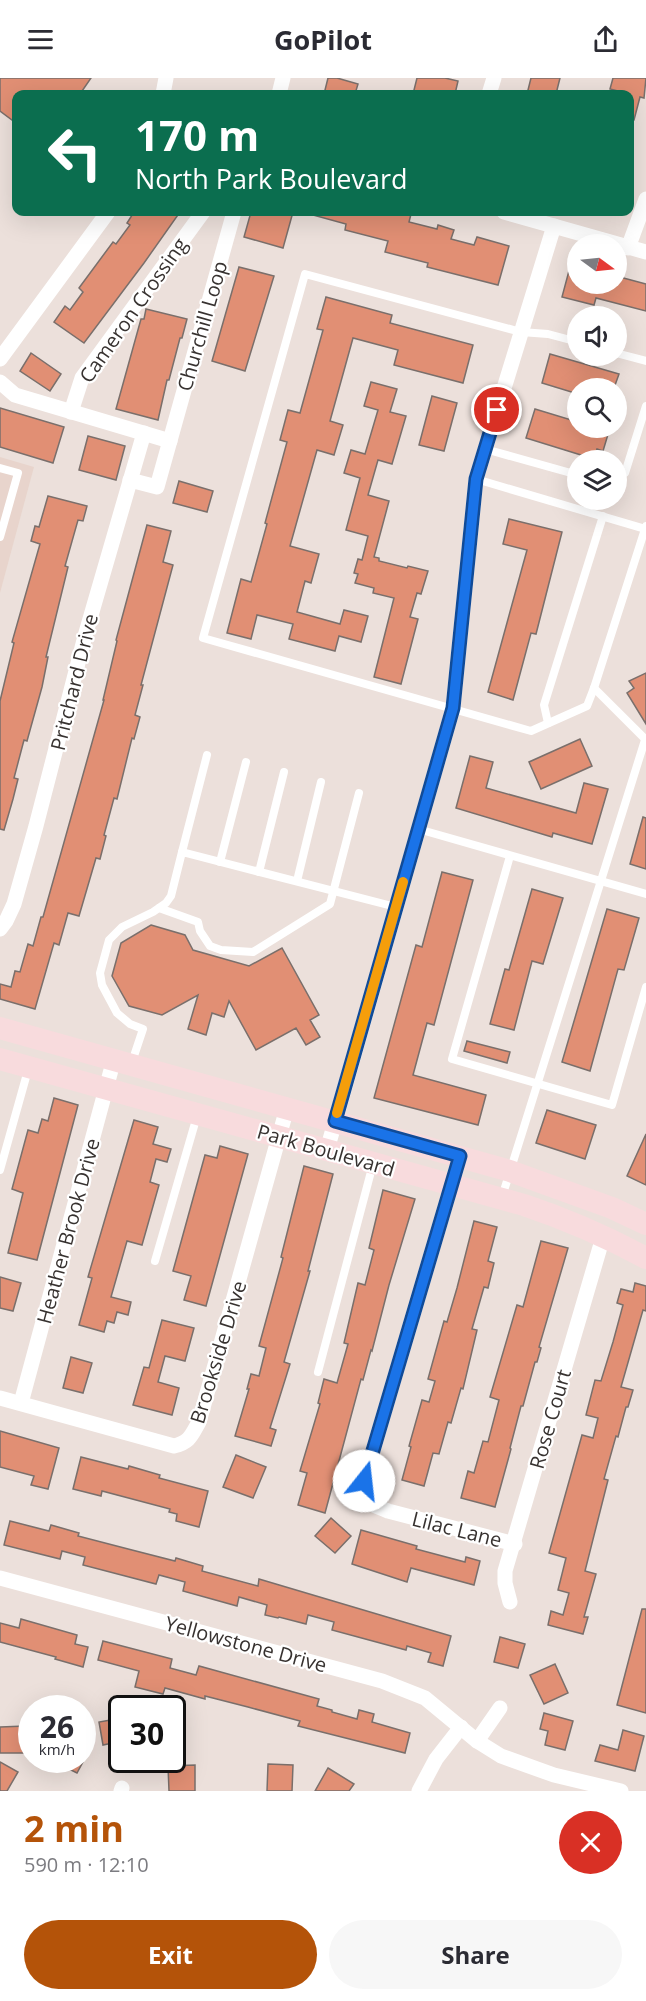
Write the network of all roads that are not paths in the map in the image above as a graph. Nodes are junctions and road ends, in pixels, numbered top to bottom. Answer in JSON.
{"nodes":[{"id":1,"x":646,"y":199,"type":"edge"},
{"id":2,"x":105,"y":216,"type":"edge"},
{"id":3,"x":200,"y":216,"type":"edge"},
{"id":4,"x":233,"y":216,"type":"edge"},
{"id":5,"x":518,"y":216,"type":"edge"},
{"id":6,"x":554,"y":226,"type":"junction"},
{"id":7,"x":628,"y":248,"type":"junction"},
{"id":8,"x":646,"y":252,"type":"edge"},
{"id":9,"x":521,"y":332,"type":"junction"},
{"id":10,"x":567,"y":339,"type":"edge"},
{"id":11,"x":627,"y":356,"type":"edge"},
{"id":12,"x":0,"y":359,"type":"edge"},
{"id":13,"x":646,"y":361,"type":"edge"},
{"id":14,"x":0,"y":382,"type":"edge"},
{"id":15,"x":646,"y":406,"type":"edge"},
{"id":16,"x":71,"y":412,"type":"junction"},
{"id":17,"x":144,"y":433,"type":"junction"},
{"id":18,"x":170,"y":441,"type":"junction"},
{"id":19,"x":485,"y":449,"type":"junction"},
{"id":20,"x":627,"y":467,"type":"edge"},
{"id":21,"x":0,"y":468,"type":"edge"},
{"id":22,"x":567,"y":472,"type":"edge"},
{"id":23,"x":476,"y":479,"type":"junction"},
{"id":24,"x":130,"y":480,"type":"junction"},
{"id":25,"x":603,"y":516,"type":"junction"},
{"id":26,"x":646,"y":528,"type":"edge"},
{"id":27,"x":0,"y":537,"type":"edge"},
{"id":28,"x":594,"y":688,"type":"junction"},
{"id":29,"x":453,"y":708,"type":"junction"},
{"id":30,"x":549,"y":723,"type":"junction"},
{"id":31,"x":646,"y":740,"type":"edge"},
{"id":32,"x":207,"y":755,"type":"dead end"},
{"id":33,"x":246,"y":762,"type":"dead end"},
{"id":34,"x":284,"y":772,"type":"dead end"},
{"id":35,"x":321,"y":782,"type":"dead end"},
{"id":36,"x":359,"y":793,"type":"dead end"},
{"id":37,"x":418,"y":829,"type":"junction"},
{"id":38,"x":182,"y":852,"type":"junction"},
{"id":39,"x":510,"y":856,"type":"junction"},
{"id":40,"x":220,"y":862,"type":"junction"},
{"id":41,"x":260,"y":872,"type":"junction"},
{"id":42,"x":297,"y":881,"type":"junction"},
{"id":43,"x":601,"y":882,"type":"junction"},
{"id":44,"x":333,"y":891,"type":"junction"},
{"id":45,"x":646,"y":894,"type":"edge"},
{"id":46,"x":396,"y":907,"type":"junction"},
{"id":47,"x":159,"y":908,"type":"junction"},
{"id":48,"x":0,"y":929,"type":"edge"},
{"id":49,"x":646,"y":987,"type":"edge"},
{"id":50,"x":0,"y":1028,"type":"edge"},
{"id":51,"x":0,"y":1059,"type":"edge"},
{"id":52,"x":123,"y":1062,"type":"junction"},
{"id":53,"x":29,"y":1067,"type":"junction"},
{"id":54,"x":538,"y":1084,"type":"junction"},
{"id":55,"x":106,"y":1089,"type":"junction"},
{"id":56,"x":287,"y":1108,"type":"junction"},
{"id":57,"x":197,"y":1114,"type":"junction"},
{"id":58,"x":335,"y":1121,"type":"junction"},
{"id":59,"x":279,"y":1137,"type":"junction"},
{"id":60,"x":327,"y":1150,"type":"junction"},
{"id":61,"x":460,"y":1156,"type":"junction"},
{"id":62,"x":373,"y":1163,"type":"junction"},
{"id":63,"x":0,"y":1170,"type":"edge"},
{"id":64,"x":510,"y":1171,"type":"junction"},
{"id":65,"x":451,"y":1185,"type":"junction"},
{"id":66,"x":502,"y":1199,"type":"junction"},
{"id":67,"x":646,"y":1224,"type":"edge"},
{"id":68,"x":603,"y":1237,"type":"junction"},
{"id":69,"x":646,"y":1258,"type":"edge"},
{"id":70,"x":155,"y":1261,"type":"dead end"},
{"id":71,"x":318,"y":1372,"type":"dead end"},
{"id":72,"x":0,"y":1398,"type":"edge"},
{"id":73,"x":21,"y":1403,"type":"junction"},
{"id":74,"x":515,"y":1544,"type":"junction"},
{"id":75,"x":0,"y":1578,"type":"edge"},
{"id":76,"x":510,"y":1602,"type":"dead end"},
{"id":77,"x":500,"y":1708,"type":"dead end"},
{"id":78,"x":461,"y":1727,"type":"junction"},
{"id":79,"x":477,"y":1741,"type":"junction"},
{"id":80,"x":419,"y":1791,"type":"edge"},
{"id":81,"x":621,"y":1791,"type":"edge"}],
"edges":[{"from":1,"to":7,"type":"street"},
{"from":2,"to":12,"type":"street"},
{"from":3,"to":16,"type":"street","name":"Cameron Crossing"},
{"from":4,"to":18,"type":"street","name":"Churchill Loop"},
{"from":5,"to":6,"type":"street"},
{"from":6,"to":7,"type":"street"},
{"from":6,"to":9,"type":"street"},
{"from":7,"to":8,"type":"street"},
{"from":9,"to":10,"type":"lane"},
{"from":9,"to":19,"type":"street"},
{"from":9,"to":29,"type":"lane"},
{"from":11,"to":13,"type":"lane"},
{"from":14,"to":16,"type":"street"},
{"from":15,"to":20,"type":"lane"},
{"from":16,"to":17,"type":"street"},
{"from":17,"to":18,"type":"street"},
{"from":17,"to":24,"type":"street","name":"Pritchard Drive"},
{"from":18,"to":24,"type":"street","name":"Churchill Loop"},
{"from":19,"to":22,"type":"lane"},
{"from":19,"to":23,"type":"street"},
{"from":21,"to":27,"type":"lane"},
{"from":23,"to":25,"type":"lane"},
{"from":23,"to":29,"type":"street"},
{"from":24,"to":48,"type":"street","name":"Pritchard Drive"},
{"from":25,"to":26,"type":"lane"},
{"from":25,"to":30,"type":"lane"},
{"from":26,"to":28,"type":"lane"},
{"from":28,"to":30,"type":"lane"},
{"from":28,"to":31,"type":"lane"},
{"from":29,"to":30,"type":"lane"},
{"from":29,"to":37,"type":"street"},
{"from":31,"to":43,"type":"lane"},
{"from":32,"to":38,"type":"lane"},
{"from":33,"to":40,"type":"lane"},
{"from":34,"to":41,"type":"lane"},
{"from":35,"to":42,"type":"lane"},
{"from":36,"to":44,"type":"lane"},
{"from":37,"to":39,"type":"lane"},
{"from":37,"to":46,"type":"street"},
{"from":38,"to":40,"type":"lane"},
{"from":38,"to":47,"type":"lane"},
{"from":39,"to":43,"type":"lane"},
{"from":39,"to":54,"type":"lane"},
{"from":40,"to":41,"type":"lane"},
{"from":41,"to":42,"type":"lane"},
{"from":42,"to":44,"type":"lane"},
{"from":43,"to":45,"type":"lane"},
{"from":43,"to":54,"type":"lane"},
{"from":44,"to":46,"type":"lane"},
{"from":44,"to":47,"type":"lane"},
{"from":46,"to":58,"type":"street"},
{"from":47,"to":52,"type":"lane"},
{"from":49,"to":54,"type":"lane"},
{"from":50,"to":52,"type":"main road","name":"Park Boulevard"},
{"from":51,"to":53,"type":"main road","name":"Park Boulevard"},
{"from":52,"to":55,"type":"street","name":"Heather Brook Drive"},
{"from":52,"to":56,"type":"main road","name":"Park Boulevard"},
{"from":53,"to":55,"type":"main road","name":"Park Boulevard"},
{"from":53,"to":63,"type":"lane"},
{"from":54,"to":64,"type":"lane"},
{"from":55,"to":57,"type":"main road","name":"Park Boulevard"},
{"from":55,"to":73,"type":"street","name":"Heather Brook Drive"},
{"from":56,"to":58,"type":"main road","name":"Park Boulevard"},
{"from":56,"to":59,"type":"street","name":"Brookside Drive"},
{"from":57,"to":59,"type":"main road","name":"Park Boulevard"},
{"from":57,"to":70,"type":"lane"},
{"from":58,"to":60,"type":"street"},
{"from":58,"to":61,"type":"main road","name":"Park Boulevard"},
{"from":59,"to":60,"type":"main road","name":"Park Boulevard"},
{"from":59,"to":73,"type":"street","name":"Brookside Drive"},
{"from":60,"to":62,"type":"main road","name":"Park Boulevard"},
{"from":61,"to":64,"type":"main road","name":"Park Boulevard"},
{"from":61,"to":65,"type":"street","name":"Lilac Lane"},
{"from":62,"to":65,"type":"main road","name":"Park Boulevard"},
{"from":62,"to":71,"type":"lane"},
{"from":64,"to":66,"type":"lane"},
{"from":64,"to":67,"type":"main road","name":"Park Boulevard"},
{"from":65,"to":66,"type":"main road","name":"Park Boulevard"},
{"from":65,"to":74,"type":"street","name":"Lilac Lane"},
{"from":66,"to":68,"type":"main road","name":"Park Boulevard"},
{"from":68,"to":69,"type":"main road","name":"Park Boulevard"},
{"from":68,"to":74,"type":"street","name":"Rose Court"},
{"from":72,"to":73,"type":"street","name":"Brookside Drive"},
{"from":74,"to":76,"type":"street","name":"Rose Court"},
{"from":75,"to":78,"type":"street","name":"Yellowstone Drive"},
{"from":77,"to":79,"type":"street"},
{"from":78,"to":79,"type":"street","name":"Yellowstone Drive"},
{"from":78,"to":80,"type":"street"},
{"from":79,"to":81,"type":"street","name":"Yellowstone Drive"}]}
